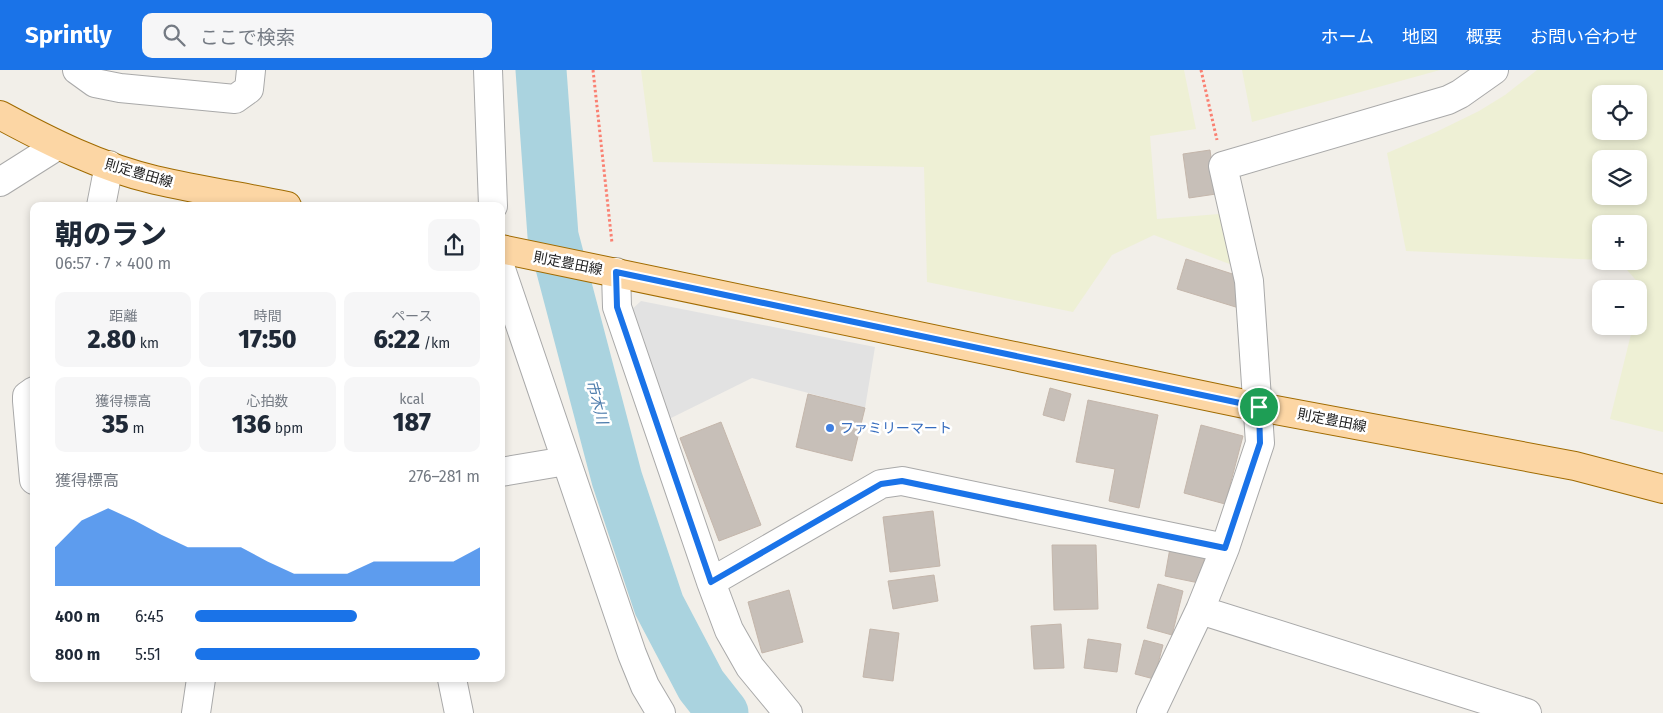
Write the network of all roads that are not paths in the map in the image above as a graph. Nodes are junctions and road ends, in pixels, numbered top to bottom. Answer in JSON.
{"nodes":[{"id":1,"x":77,"y":70,"type":"edge"},
{"id":2,"x":251,"y":70,"type":"edge"},
{"id":3,"x":488,"y":70,"type":"edge"},
{"id":4,"x":1494,"y":70,"type":"edge"},
{"id":5,"x":0,"y":115,"type":"edge"},
{"id":6,"x":57,"y":146,"type":"junction"},
{"id":7,"x":109,"y":165,"type":"junction"},
{"id":8,"x":0,"y":182,"type":"edge"},
{"id":9,"x":102,"y":202,"type":"edge"},
{"id":10,"x":267,"y":202,"type":"edge"},
{"id":11,"x":493,"y":202,"type":"edge"},
{"id":12,"x":505,"y":250,"type":"edge"},
{"id":13,"x":616,"y":272,"type":"junction"},
{"id":14,"x":505,"y":281,"type":"edge"},
{"id":15,"x":30,"y":394,"type":"edge"},
{"id":16,"x":1259,"y":407,"type":"junction"},
{"id":17,"x":30,"y":435,"type":"edge"},
{"id":18,"x":566,"y":461,"type":"junction"},
{"id":19,"x":505,"y":471,"type":"edge"},
{"id":20,"x":1663,"y":489,"type":"edge"},
{"id":21,"x":1225,"y":548,"type":"junction"},
{"id":22,"x":711,"y":582,"type":"junction"},
{"id":23,"x":1200,"y":610,"type":"junction"},
{"id":24,"x":201,"y":682,"type":"edge"},
{"id":25,"x":453,"y":682,"type":"edge"},
{"id":26,"x":196,"y":713,"type":"edge"},
{"id":27,"x":459,"y":713,"type":"edge"},
{"id":28,"x":661,"y":713,"type":"edge"},
{"id":29,"x":788,"y":713,"type":"edge"},
{"id":30,"x":1151,"y":713,"type":"edge"},
{"id":31,"x":1527,"y":713,"type":"edge"}],
"edges":[{"from":1,"to":2,"type":"street"},
{"from":3,"to":11,"type":"street"},
{"from":4,"to":16,"type":"street"},
{"from":5,"to":6,"type":"main road","name":"則定豊田線"},
{"from":6,"to":7,"type":"main road","name":"則定豊田線"},
{"from":6,"to":8,"type":"street"},
{"from":7,"to":9,"type":"street"},
{"from":7,"to":10,"type":"main road","name":"則定豊田線"},
{"from":12,"to":13,"type":"main road","name":"則定豊田線"},
{"from":13,"to":16,"type":"main road","name":"則定豊田線"},
{"from":13,"to":22,"type":"street"},
{"from":14,"to":18,"type":"street"},
{"from":15,"to":17,"type":"street"},
{"from":16,"to":20,"type":"main road","name":"則定豊田線"},
{"from":16,"to":21,"type":"street"},
{"from":18,"to":19,"type":"street"},
{"from":18,"to":28,"type":"street"},
{"from":21,"to":22,"type":"street"},
{"from":21,"to":23,"type":"street"},
{"from":22,"to":29,"type":"street"},
{"from":23,"to":30,"type":"street"},
{"from":23,"to":31,"type":"street"},
{"from":24,"to":26,"type":"street"},
{"from":25,"to":27,"type":"street"}]}
